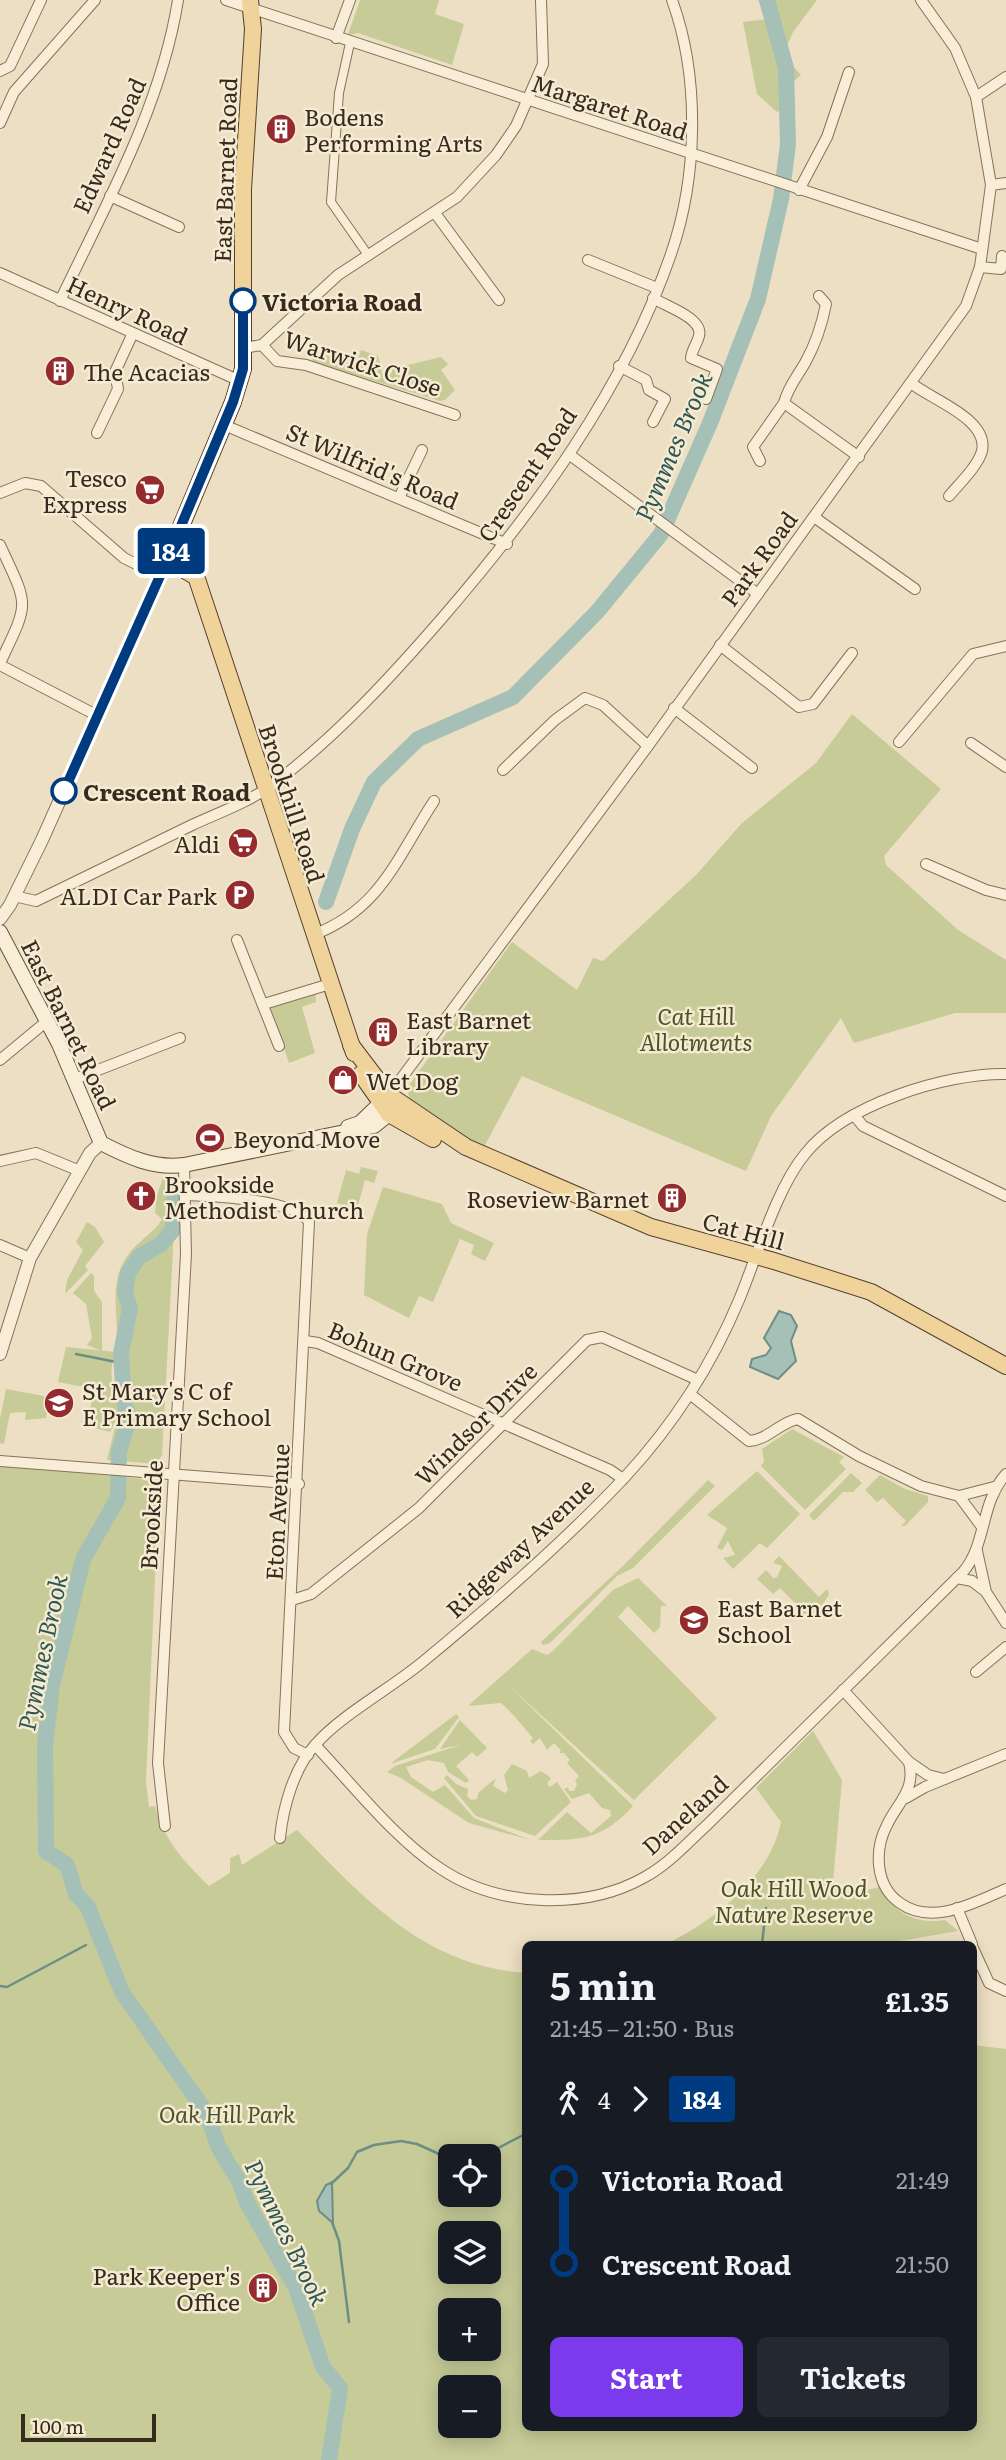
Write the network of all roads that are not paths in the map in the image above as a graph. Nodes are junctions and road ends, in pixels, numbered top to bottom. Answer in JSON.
{"nodes":[{"id":1,"x":41,"y":0,"type":"edge"},
{"id":2,"x":95,"y":0,"type":"edge"},
{"id":3,"x":178,"y":0,"type":"edge"},
{"id":4,"x":226,"y":0,"type":"edge"},
{"id":5,"x":349,"y":0,"type":"edge"},
{"id":6,"x":541,"y":0,"type":"edge"},
{"id":7,"x":672,"y":0,"type":"edge"},
{"id":8,"x":921,"y":0,"type":"edge"},
{"id":9,"x":251,"y":4,"type":"edge"},
{"id":10,"x":336,"y":38,"type":"junction"},
{"id":11,"x":350,"y":43,"type":"junction"},
{"id":12,"x":0,"y":71,"type":"edge"},
{"id":13,"x":849,"y":72,"type":"dead end"},
{"id":14,"x":1006,"y":77,"type":"edge"},
{"id":15,"x":976,"y":97,"type":"junction"},
{"id":16,"x":528,"y":102,"type":"junction"},
{"id":17,"x":0,"y":122,"type":"edge"},
{"id":18,"x":690,"y":154,"type":"junction"},
{"id":19,"x":1006,"y":183,"type":"edge"},
{"id":20,"x":991,"y":185,"type":"junction"},
{"id":21,"x":794,"y":188,"type":"junction"},
{"id":22,"x":110,"y":196,"type":"junction"},
{"id":23,"x":435,"y":214,"type":"junction"},
{"id":24,"x":179,"y":227,"type":"dead end"},
{"id":25,"x":982,"y":249,"type":"junction"},
{"id":26,"x":368,"y":255,"type":"junction"},
{"id":27,"x":1002,"y":256,"type":"dead end"},
{"id":28,"x":588,"y":260,"type":"dead end"},
{"id":29,"x":980,"y":267,"type":"junction"},
{"id":30,"x":0,"y":273,"type":"edge"},
{"id":31,"x":655,"y":293,"type":"junction"},
{"id":32,"x":819,"y":296,"type":"dead end"},
{"id":33,"x":499,"y":300,"type":"dead end"},
{"id":34,"x":60,"y":301,"type":"junction"},
{"id":35,"x":132,"y":335,"type":"junction"},
{"id":36,"x":262,"y":345,"type":"junction"},
{"id":37,"x":243,"y":348,"type":"junction"},
{"id":38,"x":619,"y":366,"type":"junction"},
{"id":39,"x":240,"y":381,"type":"junction"},
{"id":40,"x":911,"y":383,"type":"junction"},
{"id":41,"x":706,"y":399,"type":"dead end"},
{"id":42,"x":784,"y":403,"type":"junction"},
{"id":43,"x":455,"y":415,"type":"dead end"},
{"id":44,"x":653,"y":422,"type":"dead end"},
{"id":45,"x":223,"y":425,"type":"junction"},
{"id":46,"x":97,"y":433,"type":"dead end"},
{"id":47,"x":422,"y":450,"type":"dead end"},
{"id":48,"x":570,"y":455,"type":"junction"},
{"id":49,"x":859,"y":457,"type":"junction"},
{"id":50,"x":760,"y":461,"type":"dead end"},
{"id":51,"x":0,"y":493,"type":"edge"},
{"id":52,"x":949,"y":496,"type":"dead end"},
{"id":53,"x":399,"y":498,"type":"junction"},
{"id":54,"x":814,"y":517,"type":"junction"},
{"id":55,"x":176,"y":539,"type":"junction"},
{"id":56,"x":506,"y":544,"type":"junction"},
{"id":57,"x":0,"y":545,"type":"edge"},
{"id":58,"x":167,"y":560,"type":"junction"},
{"id":59,"x":193,"y":575,"type":"junction"},
{"id":60,"x":160,"y":576,"type":"junction"},
{"id":61,"x":915,"y":589,"type":"dead end"},
{"id":62,"x":758,"y":594,"type":"junction"},
{"id":63,"x":720,"y":645,"type":"junction"},
{"id":64,"x":1006,"y":646,"type":"edge"},
{"id":65,"x":852,"y":653,"type":"dead end"},
{"id":66,"x":0,"y":664,"type":"edge"},
{"id":67,"x":674,"y":708,"type":"junction"},
{"id":68,"x":97,"y":716,"type":"junction"},
{"id":69,"x":899,"y":742,"type":"dead end"},
{"id":70,"x":971,"y":743,"type":"dead end"},
{"id":71,"x":648,"y":746,"type":"junction"},
{"id":72,"x":1006,"y":767,"type":"edge"},
{"id":73,"x":752,"y":768,"type":"dead end"},
{"id":74,"x":503,"y":770,"type":"dead end"},
{"id":75,"x":264,"y":790,"type":"junction"},
{"id":76,"x":433,"y":801,"type":"dead end"},
{"id":77,"x":926,"y":864,"type":"dead end"},
{"id":78,"x":1006,"y":895,"type":"edge"},
{"id":79,"x":14,"y":896,"type":"junction"},
{"id":80,"x":0,"y":919,"type":"edge"},
{"id":81,"x":0,"y":932,"type":"edge"},
{"id":82,"x":313,"y":935,"type":"junction"},
{"id":83,"x":237,"y":940,"type":"dead end"},
{"id":84,"x":330,"y":984,"type":"junction"},
{"id":85,"x":264,"y":1004,"type":"junction"},
{"id":86,"x":47,"y":1021,"type":"junction"},
{"id":87,"x":180,"y":1038,"type":"dead end"},
{"id":88,"x":279,"y":1046,"type":"dead end"},
{"id":89,"x":0,"y":1060,"type":"edge"},
{"id":90,"x":1006,"y":1074,"type":"edge"},
{"id":91,"x":75,"y":1079,"type":"junction"},
{"id":92,"x":386,"y":1105,"type":"junction"},
{"id":93,"x":854,"y":1115,"type":"junction"},
{"id":94,"x":101,"y":1143,"type":"junction"},
{"id":95,"x":0,"y":1161,"type":"edge"},
{"id":96,"x":80,"y":1171,"type":"junction"},
{"id":97,"x":184,"y":1181,"type":"junction"},
{"id":98,"x":1006,"y":1196,"type":"edge"},
{"id":99,"x":0,"y":1245,"type":"edge"},
{"id":100,"x":757,"y":1256,"type":"junction"},
{"id":101,"x":30,"y":1258,"type":"junction"},
{"id":102,"x":5,"y":1317,"type":"edge"},
{"id":103,"x":305,"y":1340,"type":"junction"},
{"id":104,"x":0,"y":1354,"type":"edge"},
{"id":105,"x":1006,"y":1366,"type":"edge"},
{"id":106,"x":698,"y":1380,"type":"junction"},
{"id":107,"x":690,"y":1394,"type":"junction"},
{"id":108,"x":503,"y":1424,"type":"junction"},
{"id":109,"x":0,"y":1461,"type":"edge"},
{"id":110,"x":173,"y":1474,"type":"junction"},
{"id":111,"x":1006,"y":1474,"type":"edge"},
{"id":112,"x":623,"y":1479,"type":"junction"},
{"id":113,"x":299,"y":1484,"type":"junction"},
{"id":114,"x":994,"y":1488,"type":"junction"},
{"id":115,"x":959,"y":1496,"type":"junction"},
{"id":116,"x":982,"y":1527,"type":"junction"},
{"id":117,"x":977,"y":1551,"type":"junction"},
{"id":118,"x":957,"y":1578,"type":"junction"},
{"id":119,"x":986,"y":1592,"type":"junction"},
{"id":120,"x":292,"y":1600,"type":"junction"},
{"id":121,"x":1006,"y":1623,"type":"edge"},
{"id":122,"x":1006,"y":1647,"type":"edge"},
{"id":123,"x":976,"y":1672,"type":"dead end"},
{"id":124,"x":843,"y":1690,"type":"junction"},
{"id":125,"x":315,"y":1745,"type":"junction"},
{"id":126,"x":1006,"y":1754,"type":"edge"},
{"id":127,"x":308,"y":1755,"type":"junction"},
{"id":128,"x":909,"y":1762,"type":"junction"},
{"id":129,"x":944,"y":1779,"type":"junction"},
{"id":130,"x":904,"y":1800,"type":"junction"},
{"id":131,"x":165,"y":1826,"type":"dead end"},
{"id":132,"x":280,"y":1838,"type":"dead end"},
{"id":133,"x":1006,"y":1889,"type":"edge"},
{"id":134,"x":957,"y":1908,"type":"junction"},
{"id":135,"x":970,"y":1941,"type":"edge"},
{"id":136,"x":977,"y":1957,"type":"edge"},
{"id":137,"x":1006,"y":1991,"type":"edge"}],
"edges":[{"from":1,"to":12,"type":"street"},
{"from":2,"to":17,"type":"street"},
{"from":3,"to":22,"type":"street","name":"Edward Road"},
{"from":4,"to":9,"type":"street","name":"Margaret Road"},
{"from":5,"to":10,"type":"street"},
{"from":6,"to":16,"type":"street"},
{"from":7,"to":18,"type":"street","name":"Crescent Road"},
{"from":8,"to":15,"type":"street","name":"Park Road"},
{"from":9,"to":10,"type":"street","name":"Margaret Road"},
{"from":9,"to":37,"type":"main road","name":"East Barnet Road"},
{"from":10,"to":11,"type":"street","name":"Margaret Road"},
{"from":11,"to":16,"type":"street","name":"Margaret Road"},
{"from":11,"to":26,"type":"street"},
{"from":13,"to":21,"type":"street"},
{"from":14,"to":15,"type":"street"},
{"from":15,"to":20,"type":"street","name":"Park Road"},
{"from":16,"to":18,"type":"street","name":"Margaret Road"},
{"from":16,"to":23,"type":"street"},
{"from":18,"to":21,"type":"street","name":"Margaret Road"},
{"from":18,"to":31,"type":"street","name":"Crescent Road"},
{"from":19,"to":20,"type":"street"},
{"from":20,"to":25,"type":"street","name":"Park Road"},
{"from":21,"to":25,"type":"street","name":"Margaret Road"},
{"from":22,"to":24,"type":"street"},
{"from":22,"to":34,"type":"street","name":"Edward Road"},
{"from":23,"to":26,"type":"street"},
{"from":23,"to":33,"type":"street"},
{"from":25,"to":29,"type":"street","name":"Park Road"},
{"from":26,"to":36,"type":"street"},
{"from":27,"to":29,"type":"street"},
{"from":28,"to":31,"type":"street"},
{"from":29,"to":40,"type":"street","name":"Park Road"},
{"from":30,"to":34,"type":"street","name":"Henry Road"},
{"from":31,"to":38,"type":"street","name":"Crescent Road"},
{"from":31,"to":41,"type":"street"},
{"from":32,"to":42,"type":"street"},
{"from":34,"to":35,"type":"street","name":"Henry Road"},
{"from":35,"to":39,"type":"street","name":"Henry Road"},
{"from":35,"to":46,"type":"street"},
{"from":36,"to":37,"type":"street"},
{"from":36,"to":43,"type":"street","name":"Warwick Close"},
{"from":37,"to":39,"type":"main road","name":"East Barnet Road"},
{"from":38,"to":44,"type":"street"},
{"from":38,"to":48,"type":"street","name":"Crescent Road"},
{"from":39,"to":45,"type":"main road","name":"East Barnet Road"},
{"from":40,"to":49,"type":"street","name":"Park Road"},
{"from":40,"to":52,"type":"street"},
{"from":42,"to":49,"type":"street"},
{"from":42,"to":50,"type":"street"},
{"from":45,"to":53,"type":"street","name":"St Wilfrid's Road"},
{"from":45,"to":55,"type":"main road","name":"East Barnet Road"},
{"from":47,"to":53,"type":"street"},
{"from":48,"to":56,"type":"street","name":"Crescent Road"},
{"from":48,"to":62,"type":"street"},
{"from":49,"to":54,"type":"street","name":"Park Road"},
{"from":51,"to":60,"type":"street"},
{"from":53,"to":56,"type":"street","name":"St Wilfrid's Road"},
{"from":54,"to":61,"type":"street"},
{"from":54,"to":62,"type":"street","name":"Park Road"},
{"from":55,"to":58,"type":"main road","name":"East Barnet Road"},
{"from":55,"to":59,"type":"main road","name":"Brookhill Road"},
{"from":56,"to":75,"type":"street","name":"Crescent Road"},
{"from":57,"to":66,"type":"street"},
{"from":58,"to":59,"type":"main road"},
{"from":58,"to":60,"type":"street","name":"East Barnet Road"},
{"from":59,"to":75,"type":"main road","name":"Brookhill Road"},
{"from":60,"to":68,"type":"street","name":"East Barnet Road"},
{"from":62,"to":63,"type":"street","name":"Park Road"},
{"from":63,"to":65,"type":"street"},
{"from":63,"to":67,"type":"street","name":"Park Road"},
{"from":64,"to":69,"type":"street"},
{"from":66,"to":68,"type":"street"},
{"from":67,"to":71,"type":"street","name":"Park Road"},
{"from":67,"to":73,"type":"street"},
{"from":68,"to":79,"type":"street","name":"East Barnet Road"},
{"from":70,"to":72,"type":"street"},
{"from":71,"to":74,"type":"street"},
{"from":71,"to":92,"type":"street","name":"Park Road"},
{"from":75,"to":79,"type":"street","name":"Crescent Road"},
{"from":75,"to":82,"type":"main road","name":"Brookhill Road"},
{"from":76,"to":82,"type":"street"},
{"from":77,"to":78,"type":"street"},
{"from":79,"to":80,"type":"street","name":"East Barnet Road"},
{"from":81,"to":86,"type":"main road","name":"East Barnet Road"},
{"from":82,"to":84,"type":"main road","name":"Brookhill Road"},
{"from":83,"to":85,"type":"street"},
{"from":84,"to":85,"type":"street"},
{"from":84,"to":92,"type":"main road","name":"Brookhill Road"},
{"from":85,"to":88,"type":"street"},
{"from":86,"to":89,"type":"street"},
{"from":86,"to":91,"type":"main road","name":"East Barnet Road"},
{"from":87,"to":91,"type":"street"},
{"from":90,"to":93,"type":"street","name":"Ridgeway Avenue"},
{"from":91,"to":94,"type":"main road","name":"East Barnet Road"},
{"from":92,"to":97,"type":"main road"},
{"from":92,"to":100,"type":"main road","name":"Cat Hill"},
{"from":93,"to":98,"type":"street"},
{"from":93,"to":100,"type":"street","name":"Ridgeway Avenue"},
{"from":94,"to":96,"type":"street","name":"East Barnet Road"},
{"from":94,"to":97,"type":"main road"},
{"from":95,"to":96,"type":"street"},
{"from":96,"to":101,"type":"street","name":"East Barnet Road"},
{"from":97,"to":103,"type":"street","name":"Eton Avenue"},
{"from":97,"to":110,"type":"street","name":"Brookside"},
{"from":99,"to":101,"type":"street"},
{"from":100,"to":105,"type":"main road","name":"Cat Hill"},
{"from":100,"to":106,"type":"street","name":"Ridgeway Avenue"},
{"from":101,"to":102,"type":"street","name":"East Barnet Road"},
{"from":102,"to":104,"type":"street","name":"East Barnet Road"},
{"from":103,"to":108,"type":"street","name":"Bohun Grove"},
{"from":103,"to":113,"type":"street","name":"Eton Avenue"},
{"from":106,"to":107,"type":"street","name":"Ridgeway Avenue"},
{"from":106,"to":108,"type":"street","name":"Windsor Drive"},
{"from":107,"to":112,"type":"street","name":"Ridgeway Avenue"},
{"from":107,"to":115,"type":"street"},
{"from":108,"to":112,"type":"street","name":"Bohun Grove"},
{"from":108,"to":120,"type":"street","name":"Windsor Drive"},
{"from":109,"to":110,"type":"street"},
{"from":110,"to":113,"type":"street"},
{"from":110,"to":131,"type":"street","name":"Brookside"},
{"from":111,"to":114,"type":"street","name":"Daneland"},
{"from":112,"to":125,"type":"street","name":"Ridgeway Avenue"},
{"from":113,"to":120,"type":"street","name":"Eton Avenue"},
{"from":114,"to":115,"type":"street"},
{"from":114,"to":116,"type":"street","name":"Daneland"},
{"from":115,"to":116,"type":"street"},
{"from":116,"to":117,"type":"street","name":"Daneland"},
{"from":117,"to":118,"type":"street","name":"Daneland"},
{"from":117,"to":119,"type":"street"},
{"from":118,"to":119,"type":"street"},
{"from":118,"to":124,"type":"street","name":"Daneland"},
{"from":119,"to":121,"type":"street"},
{"from":120,"to":127,"type":"street","name":"Eton Avenue"},
{"from":122,"to":123,"type":"street"},
{"from":124,"to":125,"type":"street","name":"Daneland"},
{"from":124,"to":128,"type":"street"},
{"from":125,"to":127,"type":"street","name":"Ridgeway Avenue"},
{"from":126,"to":129,"type":"street"},
{"from":127,"to":132,"type":"street","name":"Ridgeway Avenue"},
{"from":128,"to":129,"type":"street"},
{"from":128,"to":130,"type":"street"},
{"from":129,"to":130,"type":"street"},
{"from":130,"to":134,"type":"street"},
{"from":133,"to":134,"type":"street"},
{"from":134,"to":135,"type":"street"},
{"from":136,"to":137,"type":"street"}]}
